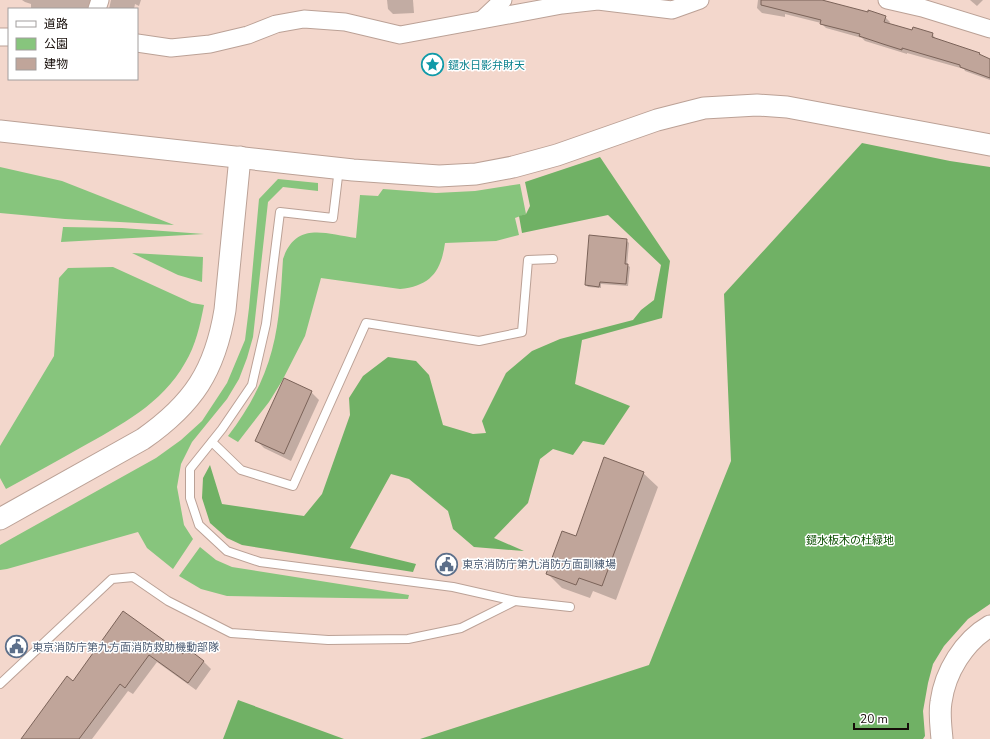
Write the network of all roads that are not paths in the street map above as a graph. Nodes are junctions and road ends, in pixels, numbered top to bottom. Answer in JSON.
{"nodes":[{"id":1,"x":503,"y":0,"type":"edge"},
{"id":2,"x":700,"y":0,"type":"edge"},
{"id":3,"x":887,"y":0,"type":"edge"},
{"id":4,"x":598,"y":1,"type":"edge"},
{"id":5,"x":923,"y":4,"type":"edge"},
{"id":6,"x":483,"y":19,"type":"junction"},
{"id":7,"x":990,"y":29,"type":"edge"},
{"id":8,"x":138,"y":43,"type":"edge"},
{"id":9,"x":0,"y":131,"type":"edge"},
{"id":10,"x":990,"y":145,"type":"edge"},
{"id":11,"x":240,"y":157,"type":"junction"},
{"id":12,"x":339,"y":168,"type":"junction"},
{"id":13,"x":553,"y":259,"type":"dead end"},
{"id":14,"x":212,"y":442,"type":"junction"},
{"id":15,"x":0,"y":519,"type":"edge"},
{"id":16,"x":515,"y":601,"type":"junction"},
{"id":17,"x":570,"y":607,"type":"dead end"},
{"id":18,"x":990,"y":626,"type":"edge"},
{"id":19,"x":0,"y":684,"type":"edge"},
{"id":20,"x":942,"y":739,"type":"edge"}],
"edges":[{"from":1,"to":6,"type":"street"},
{"from":2,"to":4,"type":"street"},
{"from":3,"to":5,"type":"street"},
{"from":4,"to":6,"type":"street"},
{"from":5,"to":7,"type":"street"},
{"from":6,"to":8,"type":"street"},
{"from":9,"to":11,"type":"street"},
{"from":10,"to":12,"type":"street"},
{"from":11,"to":12,"type":"street"},
{"from":11,"to":15,"type":"street"},
{"from":12,"to":14,"type":"lane"},
{"from":13,"to":14,"type":"lane"},
{"from":14,"to":16,"type":"lane"},
{"from":16,"to":17,"type":"lane"},
{"from":16,"to":19,"type":"lane"},
{"from":18,"to":20,"type":"street"}]}
